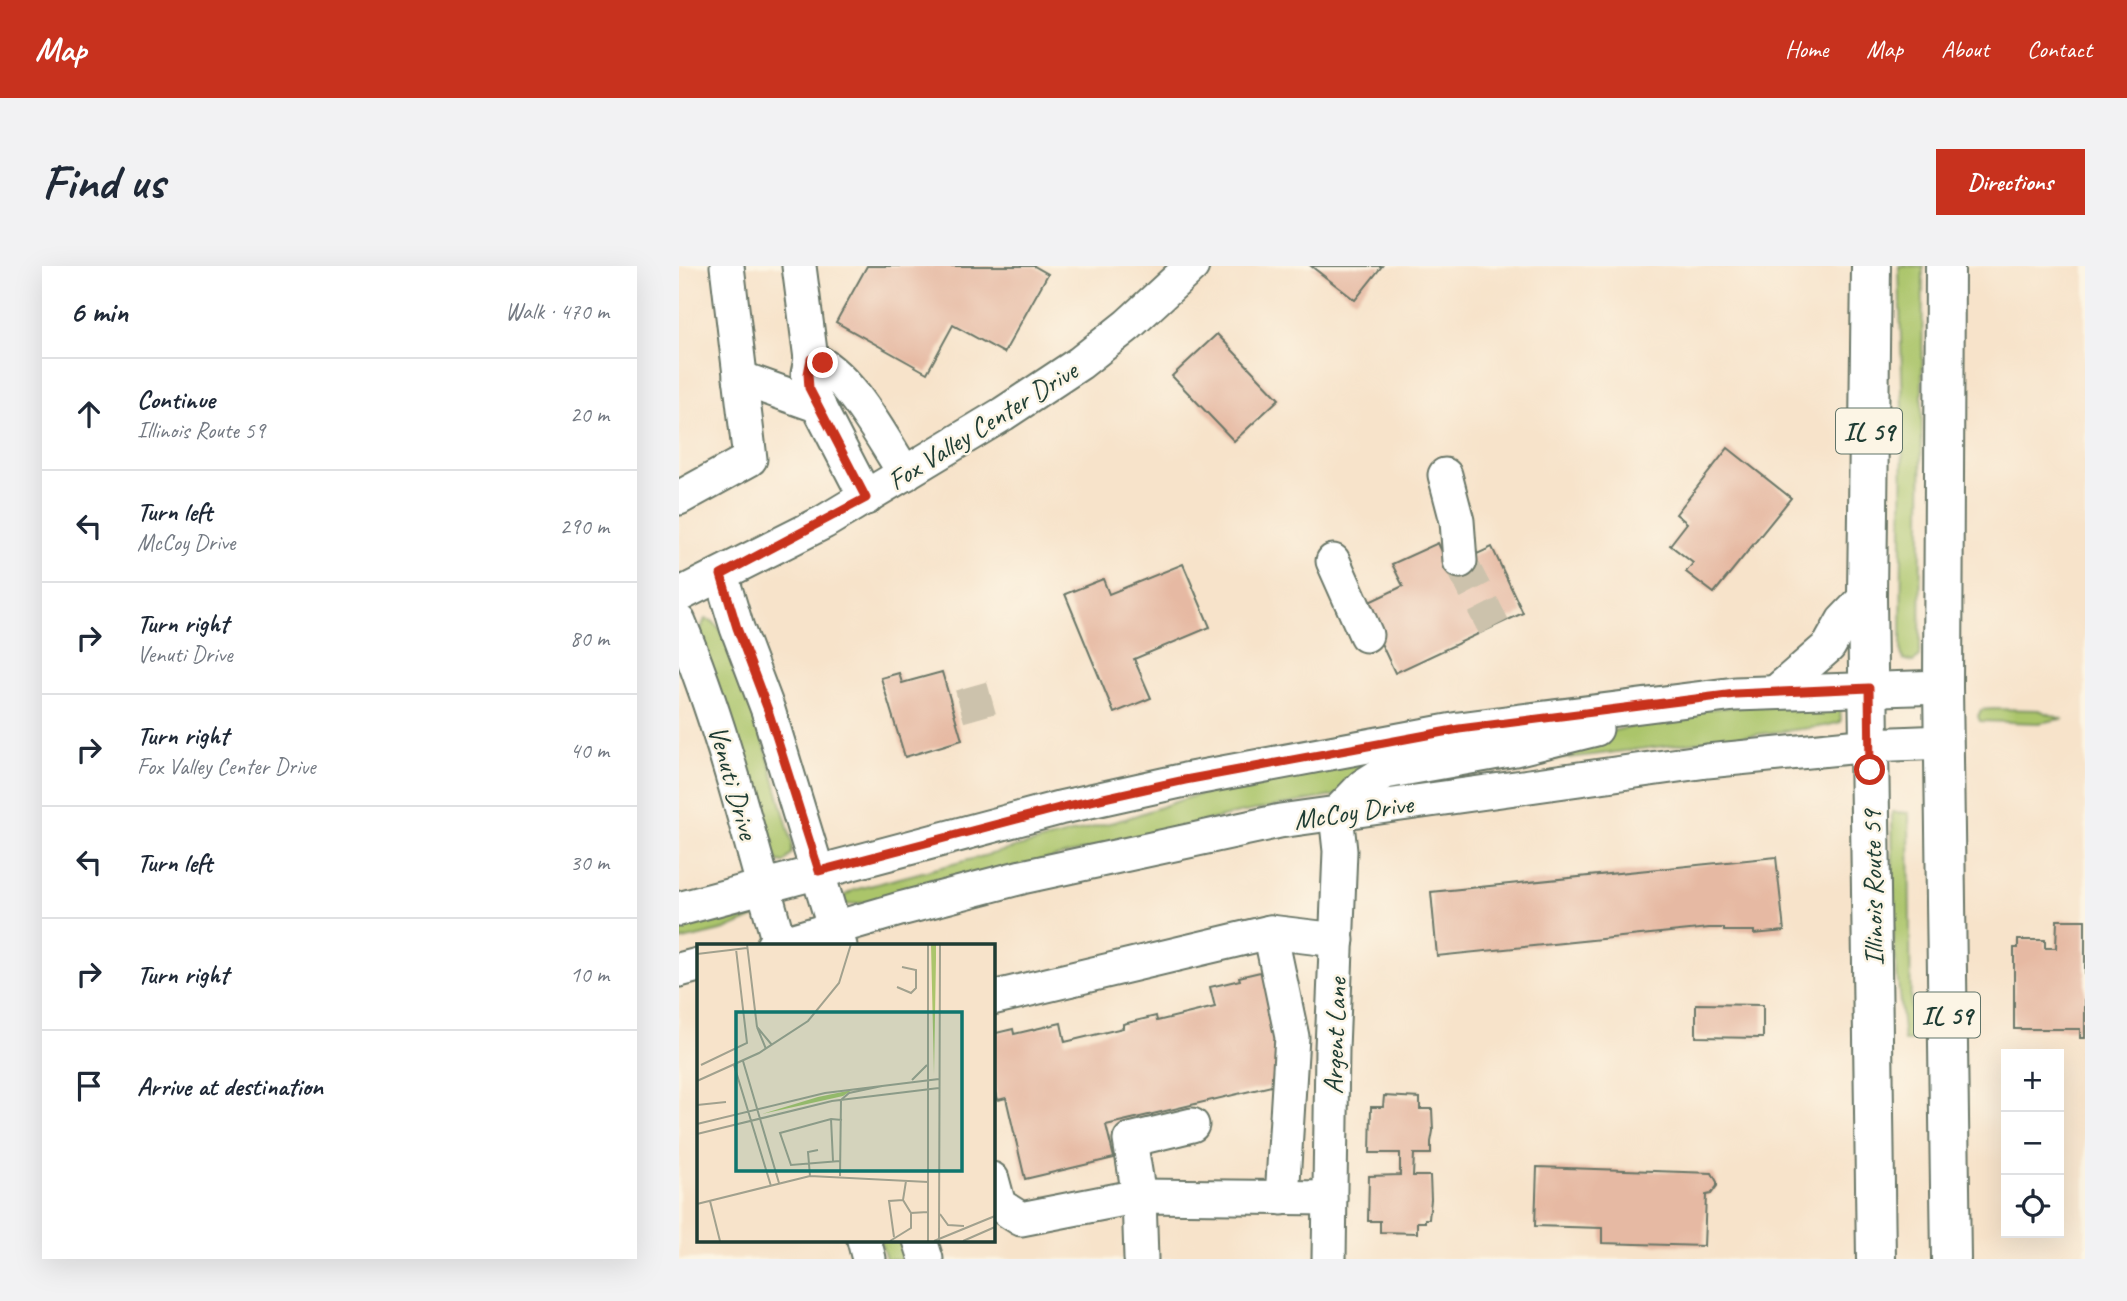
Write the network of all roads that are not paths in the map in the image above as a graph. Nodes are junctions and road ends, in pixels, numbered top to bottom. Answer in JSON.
{"nodes":[{"id":1,"x":727,"y":266,"type":"edge"},
{"id":2,"x":799,"y":266,"type":"edge"},
{"id":3,"x":1192,"y":266,"type":"edge"},
{"id":4,"x":1871,"y":266,"type":"edge"},
{"id":5,"x":1945,"y":266,"type":"edge"},
{"id":6,"x":811,"y":359,"type":"junction"},
{"id":7,"x":740,"y":378,"type":"junction"},
{"id":8,"x":819,"y":406,"type":"junction"},
{"id":9,"x":905,"y":474,"type":"junction"},
{"id":10,"x":1445,"y":475,"type":"dead end"},
{"id":11,"x":679,"y":498,"type":"edge"},
{"id":12,"x":866,"y":498,"type":"junction"},
{"id":13,"x":1333,"y":561,"type":"dead end"},
{"id":14,"x":1460,"y":561,"type":"tunnel mouth"},
{"id":15,"x":721,"y":575,"type":"junction"},
{"id":16,"x":679,"y":595,"type":"edge"},
{"id":17,"x":1867,"y":596,"type":"junction"},
{"id":18,"x":679,"y":622,"type":"edge"},
{"id":19,"x":1366,"y":635,"type":"dead end"},
{"id":20,"x":1943,"y":687,"type":"junction"},
{"id":21,"x":1869,"y":688,"type":"junction"},
{"id":22,"x":1776,"y":692,"type":"junction"},
{"id":23,"x":1735,"y":694,"type":"junction"},
{"id":24,"x":1944,"y":743,"type":"junction"},
{"id":25,"x":1870,"y":745,"type":"junction"},
{"id":26,"x":1336,"y":814,"type":"junction"},
{"id":27,"x":819,"y":871,"type":"junction"},
{"id":28,"x":764,"y":887,"type":"junction"},
{"id":29,"x":679,"y":909,"type":"edge"},
{"id":30,"x":1270,"y":932,"type":"junction"},
{"id":31,"x":837,"y":937,"type":"edge"},
{"id":32,"x":1337,"y":940,"type":"junction"},
{"id":33,"x":778,"y":944,"type":"edge"},
{"id":34,"x":785,"y":944,"type":"edge"},
{"id":35,"x":697,"y":965,"type":"edge"},
{"id":36,"x":679,"y":970,"type":"edge"},
{"id":37,"x":994,"y":998,"type":"edge"},
{"id":38,"x":1192,"y":1125,"type":"dead end"},
{"id":39,"x":994,"y":1186,"type":"edge"},
{"id":40,"x":1139,"y":1196,"type":"junction"},
{"id":41,"x":1282,"y":1198,"type":"junction"},
{"id":42,"x":1330,"y":1198,"type":"junction"},
{"id":43,"x":865,"y":1242,"type":"edge"},
{"id":44,"x":921,"y":1242,"type":"edge"},
{"id":45,"x":869,"y":1259,"type":"edge"},
{"id":46,"x":926,"y":1259,"type":"edge"},
{"id":47,"x":1141,"y":1259,"type":"edge"},
{"id":48,"x":1329,"y":1259,"type":"edge"},
{"id":49,"x":1876,"y":1259,"type":"edge"},
{"id":50,"x":1951,"y":1259,"type":"edge"}],
"edges":[{"from":1,"to":7,"type":"street"},
{"from":2,"to":6,"type":"street"},
{"from":3,"to":9,"type":"street","name":"Fox Valley Center Drive"},
{"from":4,"to":17,"type":"main road","name":"Illinois Route 59","number":"IL 59"},
{"from":5,"to":20,"type":"main road","number":"IL 59"},
{"from":6,"to":8,"type":"street"},
{"from":6,"to":9,"type":"street"},
{"from":7,"to":8,"type":"street"},
{"from":7,"to":11,"type":"street"},
{"from":8,"to":12,"type":"street"},
{"from":9,"to":12,"type":"street","name":"Fox Valley Center Drive"},
{"from":10,"to":14,"type":"street"},
{"from":12,"to":15,"type":"street","name":"Fox Valley Center Drive"},
{"from":13,"to":19,"type":"street"},
{"from":15,"to":16,"type":"street","name":"Fox Valley Center Drive"},
{"from":15,"to":27,"type":"street","name":"Venuti Drive"},
{"from":17,"to":21,"type":"main road","name":"Illinois Route 59","number":"IL 59"},
{"from":17,"to":22,"type":"street"},
{"from":18,"to":28,"type":"street","name":"Venuti Drive"},
{"from":20,"to":21,"type":"street","name":"McCoy Drive"},
{"from":20,"to":24,"type":"main road","number":"IL 59"},
{"from":21,"to":22,"type":"street","name":"McCoy Drive"},
{"from":21,"to":25,"type":"main road","name":"Illinois Route 59","number":"IL 59"},
{"from":22,"to":23,"type":"street","name":"McCoy Drive"},
{"from":23,"to":26,"type":"street"},
{"from":23,"to":27,"type":"street","name":"McCoy Drive"},
{"from":24,"to":25,"type":"street","name":"McCoy Drive"},
{"from":24,"to":50,"type":"main road","number":"IL 59"},
{"from":25,"to":26,"type":"street","name":"McCoy Drive"},
{"from":25,"to":49,"type":"main road","name":"Illinois Route 59","number":"IL 59"},
{"from":26,"to":31,"type":"street","name":"McCoy Drive"},
{"from":26,"to":32,"type":"street","name":"Argent Lane"},
{"from":27,"to":28,"type":"street","name":"McCoy Drive"},
{"from":27,"to":31,"type":"street","name":"Venuti Drive"},
{"from":28,"to":29,"type":"street","name":"McCoy Drive"},
{"from":28,"to":33,"type":"street","name":"Venuti Drive"},
{"from":30,"to":32,"type":"street"},
{"from":30,"to":37,"type":"street"},
{"from":30,"to":41,"type":"street"},
{"from":31,"to":34,"type":"street","name":"McCoy Drive"},
{"from":32,"to":42,"type":"street","name":"Argent Lane"},
{"from":35,"to":36,"type":"street"},
{"from":38,"to":40,"type":"street"},
{"from":39,"to":40,"type":"street"},
{"from":40,"to":41,"type":"street"},
{"from":40,"to":47,"type":"street"},
{"from":41,"to":42,"type":"street"},
{"from":42,"to":48,"type":"street","name":"Argent Lane"},
{"from":43,"to":45,"type":"street"},
{"from":44,"to":46,"type":"street"}]}
